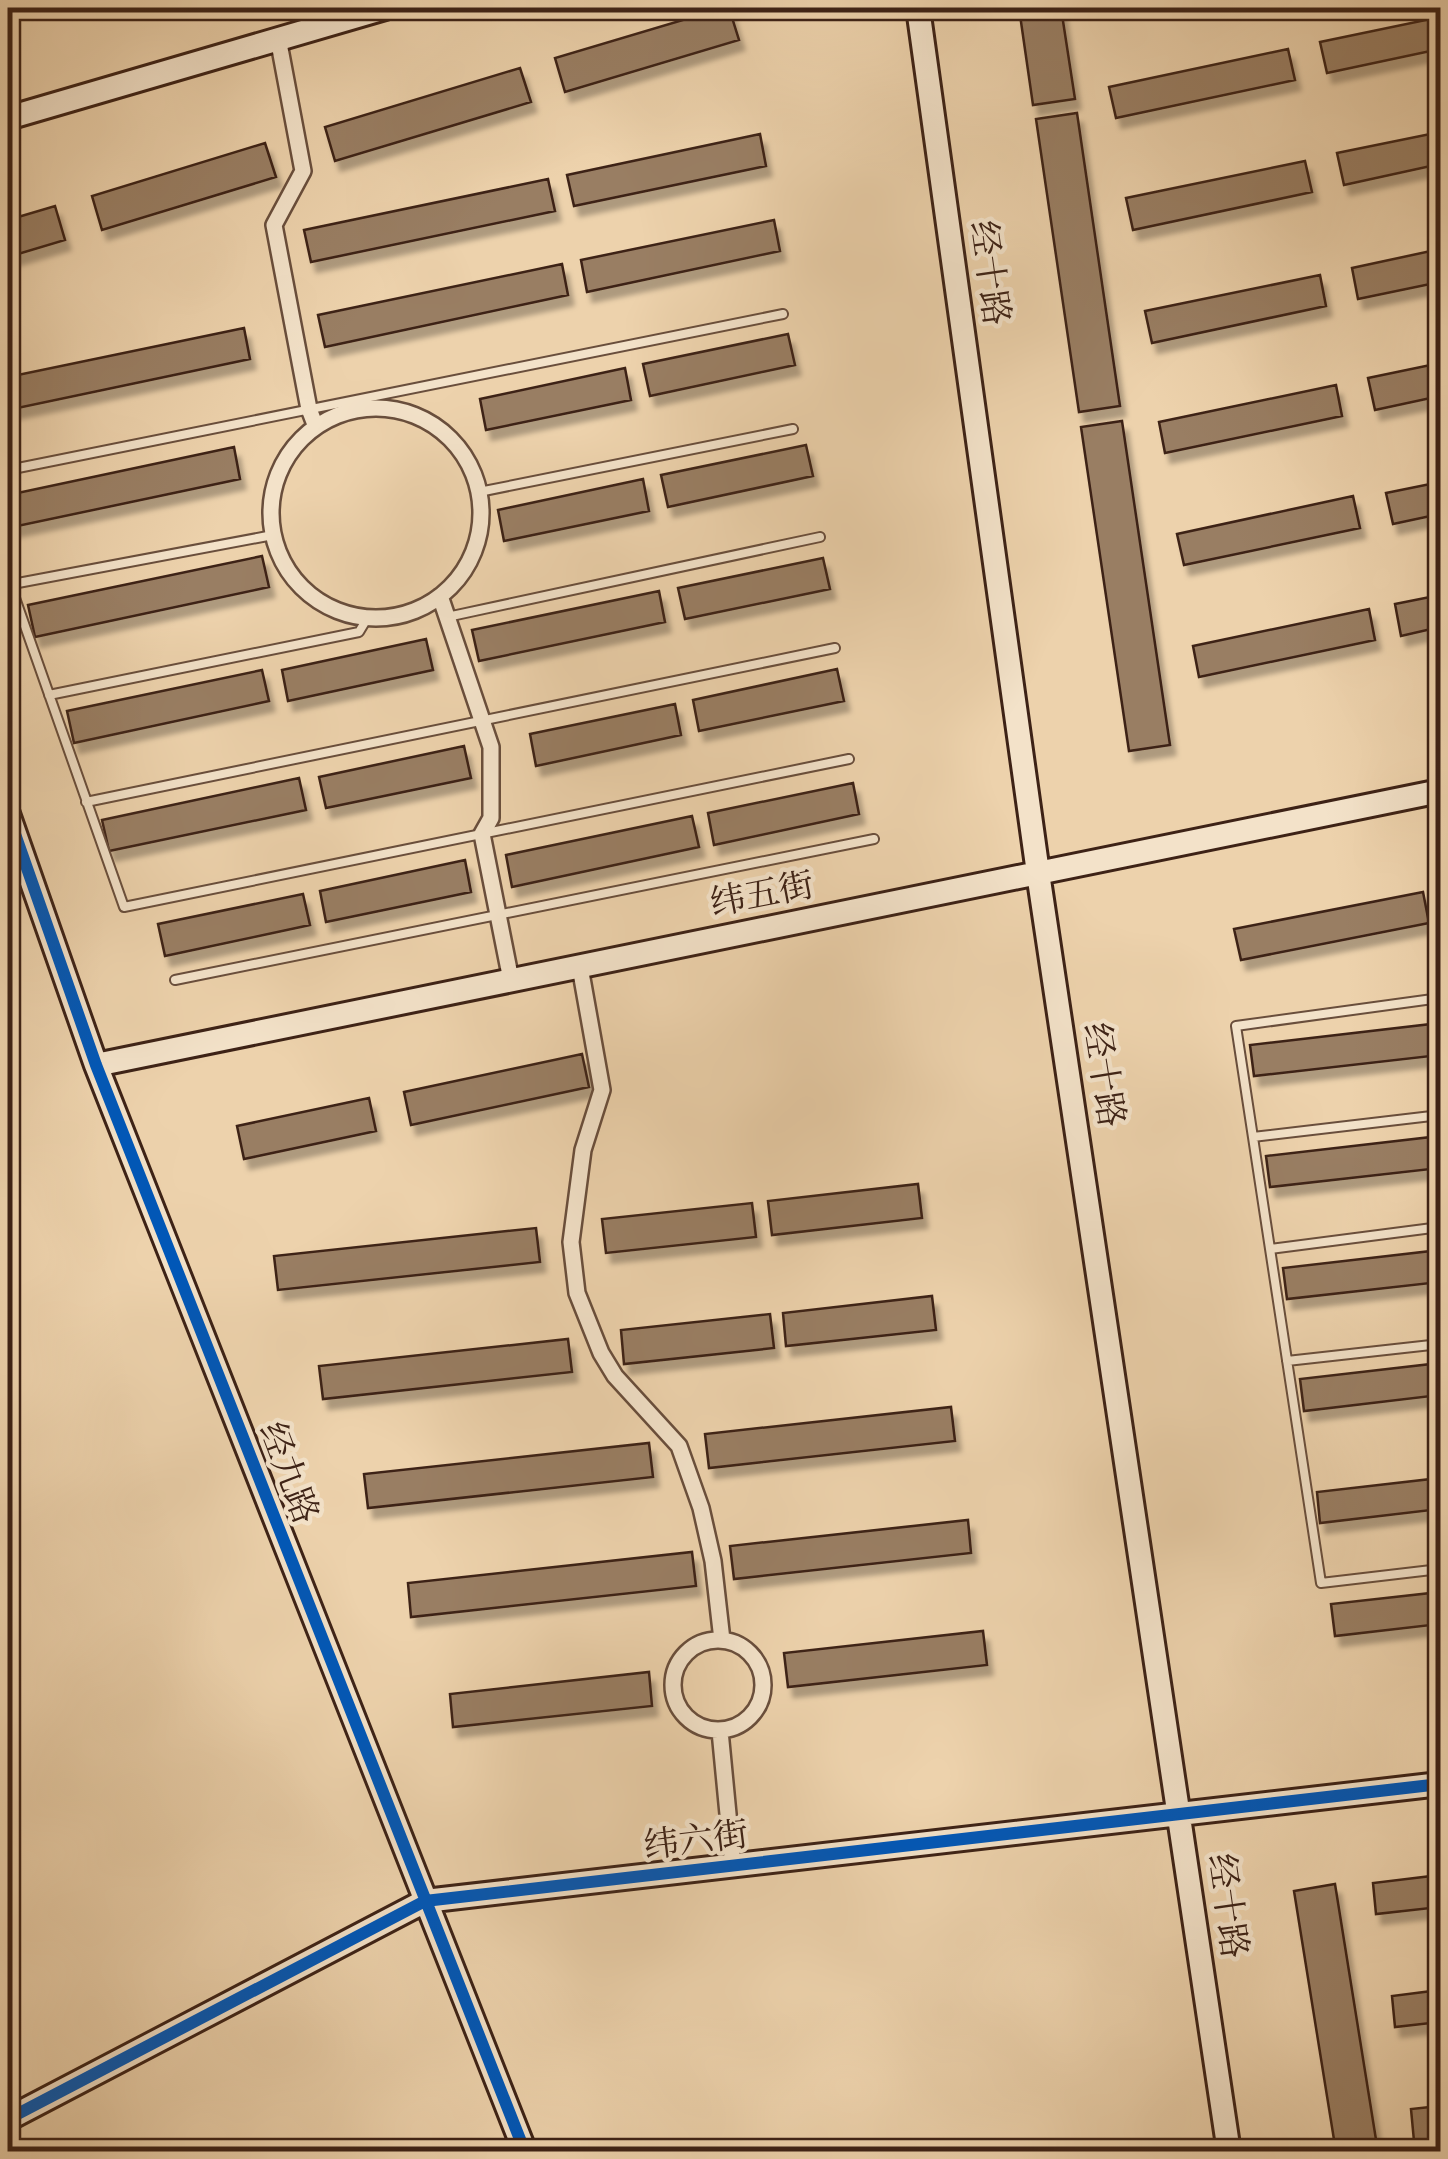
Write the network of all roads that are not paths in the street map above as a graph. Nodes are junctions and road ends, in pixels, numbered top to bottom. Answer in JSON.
{"nodes":[{"id":1,"x":385,"y":8,"type":"edge"},
{"id":2,"x":918,"y":8,"type":"edge"},
{"id":3,"x":278,"y":38,"type":"junction"},
{"id":4,"x":8,"y":118,"type":"edge"},
{"id":5,"x":783,"y":314,"type":"dead end"},
{"id":6,"x":310,"y":409,"type":"junction"},
{"id":7,"x":316,"y":427,"type":"junction"},
{"id":8,"x":793,"y":429,"type":"dead end"},
{"id":9,"x":8,"y":470,"type":"edge"},
{"id":10,"x":479,"y":492,"type":"junction"},
{"id":11,"x":273,"y":535,"type":"junction"},
{"id":12,"x":820,"y":538,"type":"dead end"},
{"id":13,"x":8,"y":578,"type":"edge"},
{"id":14,"x":18,"y":584,"type":"dead end"},
{"id":15,"x":440,"y":596,"type":"junction"},
{"id":16,"x":447,"y":617,"type":"junction"},
{"id":17,"x":368,"y":618,"type":"junction"},
{"id":18,"x":835,"y":648,"type":"dead end"},
{"id":19,"x":49,"y":696,"type":"junction"},
{"id":20,"x":482,"y":720,"type":"junction"},
{"id":21,"x":849,"y":758,"type":"dead end"},
{"id":22,"x":1440,"y":792,"type":"edge"},
{"id":23,"x":86,"y":802,"type":"junction"},
{"id":24,"x":8,"y":814,"type":"edge"},
{"id":25,"x":482,"y":834,"type":"junction"},
{"id":26,"x":874,"y":839,"type":"dead end"},
{"id":27,"x":1038,"y":873,"type":"junction"},
{"id":28,"x":498,"y":915,"type":"junction"},
{"id":29,"x":580,"y":966,"type":"junction"},
{"id":30,"x":175,"y":980,"type":"dead end"},
{"id":31,"x":512,"y":980,"type":"junction"},
{"id":32,"x":1440,"y":998,"type":"edge"},
{"id":33,"x":96,"y":1065,"type":"junction"},
{"id":34,"x":1440,"y":1116,"type":"edge"},
{"id":35,"x":1253,"y":1136,"type":"junction"},
{"id":36,"x":1440,"y":1228,"type":"edge"},
{"id":37,"x":1270,"y":1248,"type":"junction"},
{"id":38,"x":1440,"y":1344,"type":"edge"},
{"id":39,"x":1287,"y":1361,"type":"junction"},
{"id":40,"x":1440,"y":1570,"type":"edge"},
{"id":41,"x":722,"y":1640,"type":"junction"},
{"id":42,"x":720,"y":1731,"type":"junction"},
{"id":43,"x":1440,"y":1784,"type":"edge"},
{"id":44,"x":1179,"y":1814,"type":"junction"},
{"id":45,"x":733,"y":1866,"type":"junction"},
{"id":46,"x":426,"y":1901,"type":"junction"},
{"id":47,"x":8,"y":2119,"type":"edge"},
{"id":48,"x":525,"y":2152,"type":"edge"},
{"id":49,"x":1230,"y":2152,"type":"edge"}],
"edges":[{"from":1,"to":3,"type":"street"},
{"from":2,"to":27,"type":"street","name":"经十路"},
{"from":3,"to":4,"type":"street"},
{"from":3,"to":6,"type":"street"},
{"from":5,"to":6,"type":"lane"},
{"from":6,"to":7,"type":"street"},
{"from":6,"to":9,"type":"lane"},
{"from":7,"to":10,"type":"street"},
{"from":7,"to":11,"type":"street"},
{"from":8,"to":10,"type":"lane"},
{"from":10,"to":15,"type":"street"},
{"from":11,"to":14,"type":"lane"},
{"from":11,"to":17,"type":"street"},
{"from":12,"to":16,"type":"lane"},
{"from":13,"to":19,"type":"lane"},
{"from":15,"to":16,"type":"street"},
{"from":15,"to":17,"type":"street"},
{"from":16,"to":20,"type":"street"},
{"from":17,"to":19,"type":"lane"},
{"from":18,"to":20,"type":"lane"},
{"from":19,"to":23,"type":"lane"},
{"from":20,"to":23,"type":"lane"},
{"from":20,"to":25,"type":"street"},
{"from":21,"to":25,"type":"lane"},
{"from":22,"to":27,"type":"street","name":"纬五街"},
{"from":23,"to":25,"type":"lane"},
{"from":24,"to":33,"type":"street","name":"经九路"},
{"from":25,"to":28,"type":"street"},
{"from":26,"to":28,"type":"lane"},
{"from":27,"to":29,"type":"street","name":"纬五街"},
{"from":27,"to":44,"type":"street","name":"经十路"},
{"from":28,"to":30,"type":"lane"},
{"from":28,"to":31,"type":"street"},
{"from":29,"to":31,"type":"street","name":"纬五街"},
{"from":29,"to":41,"type":"street"},
{"from":31,"to":33,"type":"street","name":"纬五街"},
{"from":32,"to":35,"type":"lane"},
{"from":33,"to":46,"type":"street","name":"经九路"},
{"from":34,"to":35,"type":"lane"},
{"from":35,"to":37,"type":"lane"},
{"from":36,"to":37,"type":"lane"},
{"from":37,"to":39,"type":"lane"},
{"from":38,"to":39,"type":"lane"},
{"from":39,"to":40,"type":"lane"},
{"from":41,"to":42,"type":"street"},
{"from":41,"to":42,"type":"street"},
{"from":42,"to":45,"type":"street"},
{"from":43,"to":44,"type":"street","name":"纬六街"},
{"from":44,"to":45,"type":"street","name":"纬六街"},
{"from":44,"to":49,"type":"street","name":"经十路"},
{"from":45,"to":46,"type":"street","name":"纬六街"},
{"from":46,"to":47,"type":"street","name":"纬六街"},
{"from":46,"to":48,"type":"street","name":"经九路"}]}
